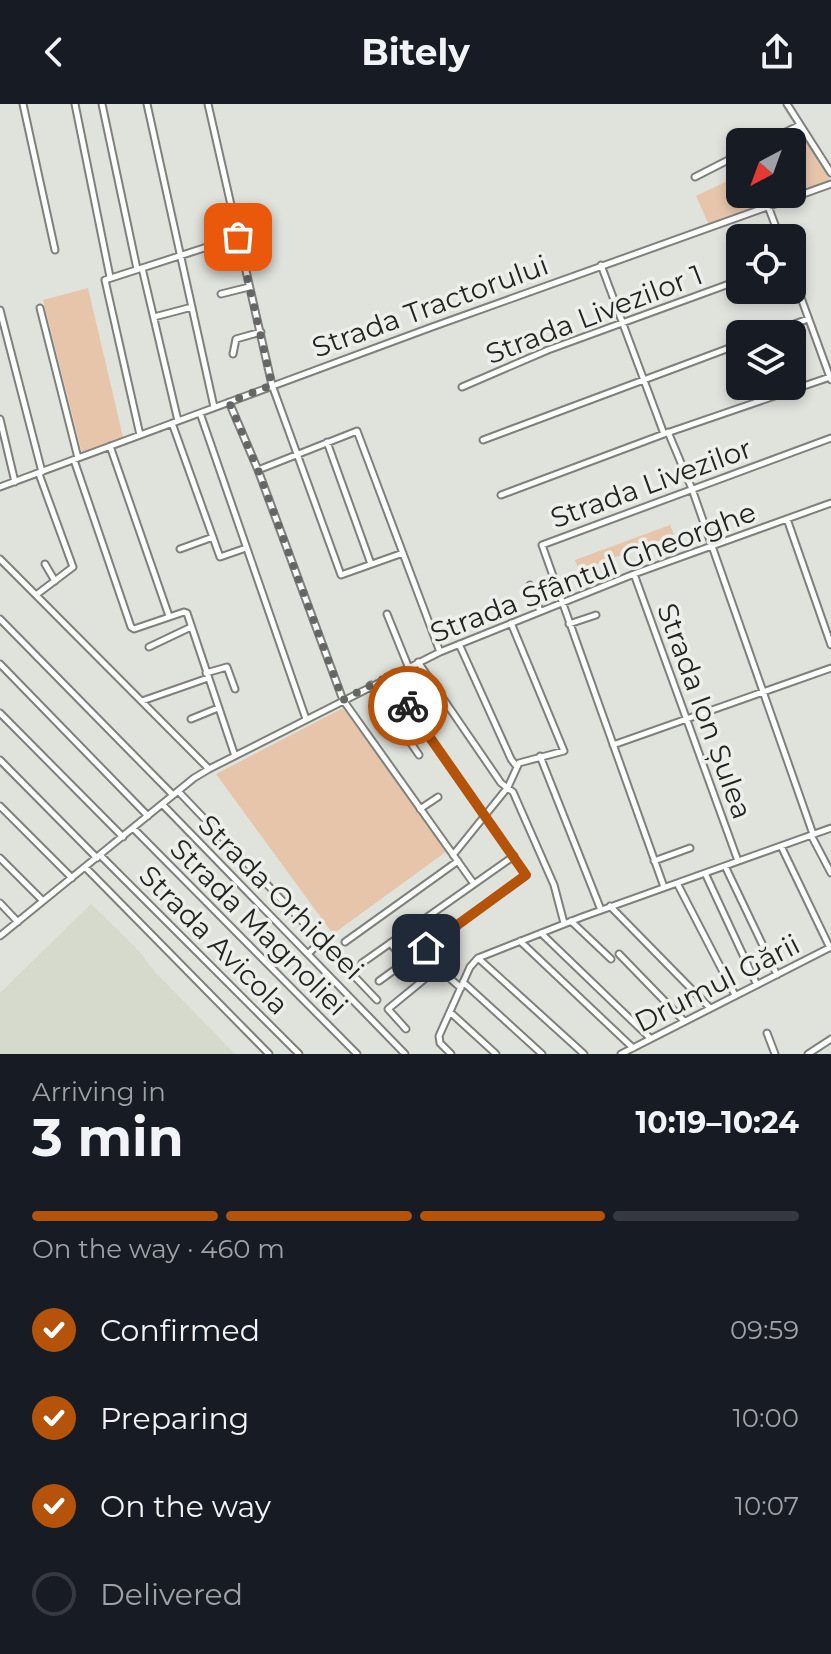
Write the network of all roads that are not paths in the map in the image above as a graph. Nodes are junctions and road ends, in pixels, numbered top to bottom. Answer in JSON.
{"nodes":[{"id":1,"x":23,"y":104,"type":"edge"},
{"id":2,"x":75,"y":104,"type":"edge"},
{"id":3,"x":102,"y":104,"type":"edge"},
{"id":4,"x":147,"y":104,"type":"edge"},
{"id":5,"x":208,"y":104,"type":"edge"},
{"id":6,"x":787,"y":104,"type":"edge"},
{"id":7,"x":800,"y":125,"type":"junction"},
{"id":8,"x":794,"y":128,"type":"edge"},
{"id":9,"x":726,"y":161,"type":"edge"},
{"id":10,"x":831,"y":173,"type":"edge"},
{"id":11,"x":695,"y":177,"type":"dead end"},
{"id":12,"x":831,"y":184,"type":"edge"},
{"id":13,"x":806,"y":193,"type":"edge"},
{"id":14,"x":762,"y":208,"type":"edge"},
{"id":15,"x":238,"y":237,"type":"junction"},
{"id":16,"x":55,"y":250,"type":"dead end"},
{"id":17,"x":180,"y":255,"type":"junction"},
{"id":18,"x":601,"y":265,"type":"junction"},
{"id":19,"x":140,"y":269,"type":"junction"},
{"id":20,"x":108,"y":278,"type":"junction"},
{"id":21,"x":726,"y":285,"type":"edge"},
{"id":22,"x":249,"y":287,"type":"junction"},
{"id":23,"x":221,"y":294,"type":"dead end"},
{"id":24,"x":803,"y":304,"type":"edge"},
{"id":25,"x":192,"y":307,"type":"junction"},
{"id":26,"x":40,"y":308,"type":"dead end"},
{"id":27,"x":0,"y":310,"type":"edge"},
{"id":28,"x":154,"y":317,"type":"junction"},
{"id":29,"x":808,"y":319,"type":"joint"},
{"id":30,"x":622,"y":322,"type":"junction"},
{"id":31,"x":261,"y":332,"type":"junction"},
{"id":32,"x":726,"y":349,"type":"edge"},
{"id":33,"x":233,"y":354,"type":"dead end"},
{"id":34,"x":643,"y":378,"type":"junction"},
{"id":35,"x":830,"y":378,"type":"edge"},
{"id":36,"x":272,"y":385,"type":"junction"},
{"id":37,"x":462,"y":387,"type":"dead end"},
{"id":38,"x":229,"y":402,"type":"junction"},
{"id":39,"x":214,"y":407,"type":"junction"},
{"id":40,"x":200,"y":413,"type":"junction"},
{"id":41,"x":0,"y":419,"type":"edge"},
{"id":42,"x":175,"y":422,"type":"junction"},
{"id":43,"x":666,"y":433,"type":"junction"},
{"id":44,"x":140,"y":435,"type":"junction"},
{"id":45,"x":831,"y":438,"type":"edge"},
{"id":46,"x":483,"y":440,"type":"dead end"},
{"id":47,"x":327,"y":442,"type":"junction"},
{"id":48,"x":110,"y":446,"type":"junction"},
{"id":49,"x":297,"y":453,"type":"junction"},
{"id":50,"x":76,"y":459,"type":"junction"},
{"id":51,"x":258,"y":470,"type":"junction"},
{"id":52,"x":40,"y":473,"type":"junction"},
{"id":53,"x":15,"y":482,"type":"junction"},
{"id":54,"x":0,"y":487,"type":"edge"},
{"id":55,"x":692,"y":489,"type":"junction"},
{"id":56,"x":501,"y":495,"type":"dead end"},
{"id":57,"x":831,"y":503,"type":"edge"},
{"id":58,"x":787,"y":519,"type":"junction"},
{"id":59,"x":213,"y":537,"type":"junction"},
{"id":60,"x":711,"y":546,"type":"junction"},
{"id":61,"x":246,"y":548,"type":"junction"},
{"id":62,"x":180,"y":549,"type":"dead end"},
{"id":63,"x":403,"y":553,"type":"junction"},
{"id":64,"x":0,"y":559,"type":"edge"},
{"id":65,"x":45,"y":564,"type":"dead end"},
{"id":66,"x":371,"y":564,"type":"junction"},
{"id":67,"x":634,"y":574,"type":"junction"},
{"id":68,"x":55,"y":581,"type":"junction"},
{"id":69,"x":530,"y":585,"type":"dead end"},
{"id":70,"x":36,"y":595,"type":"junction"},
{"id":71,"x":561,"y":603,"type":"junction"},
{"id":72,"x":540,"y":611,"type":"junction"},
{"id":73,"x":387,"y":614,"type":"dead end"},
{"id":74,"x":596,"y":615,"type":"dead end"},
{"id":75,"x":169,"y":616,"type":"junction"},
{"id":76,"x":0,"y":619,"type":"edge"},
{"id":77,"x":511,"y":623,"type":"junction"},
{"id":78,"x":569,"y":624,"type":"junction"},
{"id":79,"x":191,"y":627,"type":"junction"},
{"id":80,"x":459,"y":644,"type":"junction"},
{"id":81,"x":831,"y":645,"type":"edge"},
{"id":82,"x":149,"y":647,"type":"dead end"},
{"id":83,"x":440,"y":652,"type":"junction"},
{"id":84,"x":417,"y":662,"type":"junction"},
{"id":85,"x":0,"y":664,"type":"edge"},
{"id":86,"x":408,"y":666,"type":"junction"},
{"id":87,"x":831,"y":668,"type":"edge"},
{"id":88,"x":207,"y":676,"type":"junction"},
{"id":89,"x":387,"y":677,"type":"junction"},
{"id":90,"x":371,"y":685,"type":"junction"},
{"id":91,"x":235,"y":689,"type":"dead end"},
{"id":92,"x":762,"y":692,"type":"junction"},
{"id":93,"x":343,"y":700,"type":"junction"},
{"id":94,"x":142,"y":701,"type":"junction"},
{"id":95,"x":218,"y":708,"type":"junction"},
{"id":96,"x":0,"y":713,"type":"edge"},
{"id":97,"x":687,"y":718,"type":"junction"},
{"id":98,"x":191,"y":719,"type":"dead end"},
{"id":99,"x":306,"y":719,"type":"junction"},
{"id":100,"x":613,"y":745,"type":"junction"},
{"id":101,"x":419,"y":755,"type":"dead end"},
{"id":102,"x":235,"y":756,"type":"junction"},
{"id":103,"x":540,"y":756,"type":"junction"},
{"id":104,"x":0,"y":760,"type":"edge"},
{"id":105,"x":517,"y":767,"type":"junction"},
{"id":106,"x":209,"y":769,"type":"junction"},
{"id":107,"x":508,"y":787,"type":"junction"},
{"id":108,"x":176,"y":793,"type":"junction"},
{"id":109,"x":438,"y":797,"type":"dead end"},
{"id":110,"x":162,"y":804,"type":"junction"},
{"id":111,"x":0,"y":806,"type":"edge"},
{"id":112,"x":420,"y":809,"type":"junction"},
{"id":113,"x":484,"y":815,"type":"junction"},
{"id":114,"x":148,"y":816,"type":"junction"},
{"id":115,"x":133,"y":828,"type":"junction"},
{"id":116,"x":831,"y":828,"type":"edge"},
{"id":117,"x":812,"y":835,"type":"junction"},
{"id":118,"x":123,"y":837,"type":"junction"},
{"id":119,"x":781,"y":846,"type":"junction"},
{"id":120,"x":690,"y":848,"type":"dead end"},
{"id":121,"x":453,"y":855,"type":"junction"},
{"id":122,"x":99,"y":856,"type":"junction"},
{"id":123,"x":514,"y":856,"type":"junction"},
{"id":124,"x":0,"y":858,"type":"edge"},
{"id":125,"x":458,"y":861,"type":"junction"},
{"id":126,"x":654,"y":861,"type":"junction"},
{"id":127,"x":738,"y":861,"type":"junction"},
{"id":128,"x":725,"y":866,"type":"junction"},
{"id":129,"x":85,"y":867,"type":"junction"},
{"id":130,"x":705,"y":873,"type":"junction"},
{"id":131,"x":831,"y":873,"type":"edge"},
{"id":132,"x":72,"y":878,"type":"junction"},
{"id":133,"x":677,"y":883,"type":"junction"},
{"id":134,"x":474,"y":884,"type":"junction"},
{"id":135,"x":664,"y":887,"type":"junction"},
{"id":136,"x":43,"y":901,"type":"junction"},
{"id":137,"x":0,"y":903,"type":"edge"},
{"id":138,"x":610,"y":906,"type":"junction"},
{"id":139,"x":601,"y":910,"type":"junction"},
{"id":140,"x":571,"y":921,"type":"junction"},
{"id":141,"x":18,"y":922,"type":"junction"},
{"id":142,"x":564,"y":923,"type":"junction"},
{"id":143,"x":541,"y":933,"type":"junction"},
{"id":144,"x":0,"y":936,"type":"edge"},
{"id":145,"x":321,"y":941,"type":"junction"},
{"id":146,"x":520,"y":941,"type":"junction"},
{"id":147,"x":345,"y":942,"type":"dead end"},
{"id":148,"x":390,"y":943,"type":"junction"},
{"id":149,"x":830,"y":948,"type":"edge"},
{"id":150,"x":452,"y":950,"type":"dead end"},
{"id":151,"x":309,"y":953,"type":"junction"},
{"id":152,"x":619,"y":954,"type":"dead end"},
{"id":153,"x":478,"y":958,"type":"junction"},
{"id":154,"x":611,"y":959,"type":"dead end"},
{"id":155,"x":406,"y":962,"type":"junction"},
{"id":156,"x":362,"y":963,"type":"dead end"},
{"id":157,"x":438,"y":968,"type":"junction"},
{"id":158,"x":777,"y":975,"type":"junction"},
{"id":159,"x":421,"y":980,"type":"junction"},
{"id":160,"x":379,"y":981,"type":"dead end"},
{"id":161,"x":462,"y":985,"type":"junction"},
{"id":162,"x":757,"y":985,"type":"junction"},
{"id":163,"x":735,"y":995,"type":"junction"},
{"id":164,"x":377,"y":1000,"type":"dead end"},
{"id":165,"x":710,"y":1008,"type":"junction"},
{"id":166,"x":450,"y":1012,"type":"junction"},
{"id":167,"x":684,"y":1021,"type":"junction"},
{"id":168,"x":406,"y":1029,"type":"dead end"},
{"id":169,"x":767,"y":1033,"type":"dead end"},
{"id":170,"x":650,"y":1038,"type":"junction"},
{"id":171,"x":831,"y":1039,"type":"edge"},
{"id":172,"x":633,"y":1048,"type":"junction"},
{"id":173,"x":269,"y":1054,"type":"edge"},
{"id":174,"x":299,"y":1054,"type":"edge"},
{"id":175,"x":357,"y":1054,"type":"edge"},
{"id":176,"x":405,"y":1054,"type":"edge"},
{"id":177,"x":451,"y":1054,"type":"edge"},
{"id":178,"x":496,"y":1054,"type":"edge"},
{"id":179,"x":542,"y":1054,"type":"edge"},
{"id":180,"x":584,"y":1054,"type":"edge"},
{"id":181,"x":621,"y":1054,"type":"edge"},
{"id":182,"x":775,"y":1054,"type":"edge"},
{"id":183,"x":808,"y":1054,"type":"edge"}],
"edges":[{"from":1,"to":16,"type":"street"},
{"from":2,"to":20,"type":"street"},
{"from":3,"to":19,"type":"street"},
{"from":4,"to":17,"type":"street"},
{"from":5,"to":15,"type":"street"},
{"from":6,"to":7,"type":"street"},
{"from":7,"to":8,"type":"street"},
{"from":7,"to":10,"type":"street"},
{"from":9,"to":11,"type":"street"},
{"from":12,"to":13,"type":"street","name":"Strada Tractorului"},
{"from":14,"to":18,"type":"street","name":"Strada Tractorului"},
{"from":15,"to":17,"type":"street"},
{"from":15,"to":22,"type":"street"},
{"from":17,"to":19,"type":"street"},
{"from":17,"to":25,"type":"street"},
{"from":18,"to":30,"type":"street"},
{"from":18,"to":36,"type":"street","name":"Strada Tractorului"},
{"from":19,"to":20,"type":"street"},
{"from":19,"to":28,"type":"street"},
{"from":20,"to":44,"type":"street"},
{"from":21,"to":30,"type":"street","name":"Strada Livezilor 1"},
{"from":22,"to":23,"type":"street"},
{"from":22,"to":31,"type":"street"},
{"from":24,"to":29,"type":"street"},
{"from":25,"to":28,"type":"street"},
{"from":25,"to":39,"type":"street"},
{"from":26,"to":50,"type":"street"},
{"from":27,"to":52,"type":"street"},
{"from":28,"to":42,"type":"street"},
{"from":29,"to":35,"type":"street"},
{"from":30,"to":34,"type":"street"},
{"from":30,"to":37,"type":"street","name":"Strada Livezilor 1"},
{"from":31,"to":33,"type":"street"},
{"from":31,"to":36,"type":"street"},
{"from":32,"to":34,"type":"street"},
{"from":34,"to":43,"type":"street"},
{"from":34,"to":46,"type":"street"},
{"from":35,"to":43,"type":"street"},
{"from":36,"to":38,"type":"street","name":"Strada Tractorului"},
{"from":36,"to":49,"type":"street"},
{"from":38,"to":39,"type":"street","name":"Strada Tractorului"},
{"from":38,"to":51,"type":"street"},
{"from":39,"to":40,"type":"street","name":"Strada Tractorului"},
{"from":40,"to":42,"type":"street","name":"Strada Tractorului"},
{"from":40,"to":61,"type":"street"},
{"from":41,"to":53,"type":"street"},
{"from":42,"to":44,"type":"street","name":"Strada Tractorului"},
{"from":42,"to":59,"type":"street"},
{"from":43,"to":55,"type":"street"},
{"from":43,"to":56,"type":"street"},
{"from":44,"to":48,"type":"street","name":"Strada Tractorului"},
{"from":45,"to":55,"type":"street","name":"Strada Livezilor"},
{"from":47,"to":49,"type":"street"},
{"from":47,"to":63,"type":"street"},
{"from":47,"to":66,"type":"street"},
{"from":48,"to":50,"type":"street","name":"Strada Tractorului"},
{"from":48,"to":75,"type":"street"},
{"from":49,"to":51,"type":"street"},
{"from":49,"to":66,"type":"street"},
{"from":50,"to":52,"type":"street","name":"Strada Tractorului"},
{"from":50,"to":75,"type":"street"},
{"from":51,"to":93,"type":"street"},
{"from":52,"to":53,"type":"street","name":"Strada Tractorului"},
{"from":52,"to":68,"type":"street"},
{"from":53,"to":54,"type":"street","name":"Strada Tractorului"},
{"from":55,"to":60,"type":"street"},
{"from":55,"to":71,"type":"street","name":"Strada Livezilor"},
{"from":57,"to":58,"type":"street","name":"Strada Sfântul Gheorghe"},
{"from":58,"to":60,"type":"street","name":"Strada Sfântul Gheorghe"},
{"from":58,"to":81,"type":"street"},
{"from":59,"to":61,"type":"street"},
{"from":59,"to":62,"type":"street"},
{"from":60,"to":67,"type":"street","name":"Strada Sfântul Gheorghe"},
{"from":60,"to":92,"type":"street"},
{"from":61,"to":99,"type":"street"},
{"from":63,"to":66,"type":"street"},
{"from":63,"to":83,"type":"street"},
{"from":64,"to":70,"type":"street"},
{"from":65,"to":68,"type":"street"},
{"from":67,"to":71,"type":"street","name":"Strada Sfântul Gheorghe"},
{"from":67,"to":97,"type":"street","name":"Strada Ion Șulea"},
{"from":68,"to":70,"type":"street"},
{"from":69,"to":72,"type":"street"},
{"from":70,"to":94,"type":"street"},
{"from":71,"to":72,"type":"street","name":"Strada Sfântul Gheorghe"},
{"from":71,"to":78,"type":"street"},
{"from":72,"to":77,"type":"street","name":"Strada Sfântul Gheorghe"},
{"from":73,"to":86,"type":"street"},
{"from":74,"to":78,"type":"street"},
{"from":75,"to":79,"type":"street"},
{"from":76,"to":108,"type":"street"},
{"from":77,"to":80,"type":"street","name":"Strada Sfântul Gheorghe"},
{"from":77,"to":103,"type":"street"},
{"from":78,"to":100,"type":"street"},
{"from":79,"to":82,"type":"street"},
{"from":79,"to":88,"type":"street"},
{"from":80,"to":83,"type":"street","name":"Strada Sfântul Gheorghe"},
{"from":80,"to":105,"type":"street"},
{"from":83,"to":84,"type":"street","name":"Strada Sfântul Gheorghe"},
{"from":84,"to":86,"type":"street","name":"Strada Sfântul Gheorghe"},
{"from":84,"to":107,"type":"street"},
{"from":85,"to":114,"type":"street"},
{"from":86,"to":89,"type":"street","name":"Strada Sfântul Gheorghe"},
{"from":87,"to":92,"type":"street"},
{"from":88,"to":91,"type":"street"},
{"from":88,"to":94,"type":"street"},
{"from":88,"to":95,"type":"street"},
{"from":89,"to":90,"type":"street","name":"Strada Sfântul Gheorghe"},
{"from":89,"to":113,"type":"street"},
{"from":90,"to":93,"type":"street","name":"Strada Sfântul Gheorghe"},
{"from":90,"to":101,"type":"street"},
{"from":92,"to":97,"type":"street"},
{"from":92,"to":117,"type":"street"},
{"from":93,"to":99,"type":"street","name":"Strada Sfântul Gheorghe"},
{"from":93,"to":112,"type":"street"},
{"from":94,"to":106,"type":"street"},
{"from":95,"to":98,"type":"street"},
{"from":95,"to":102,"type":"street"},
{"from":96,"to":118,"type":"street"},
{"from":97,"to":100,"type":"street"},
{"from":97,"to":127,"type":"street","name":"Strada Ion Șulea"},
{"from":99,"to":102,"type":"street","name":"Strada Sfântul Gheorghe"},
{"from":100,"to":126,"type":"street"},
{"from":102,"to":106,"type":"street","name":"Strada Sfântul Gheorghe"},
{"from":103,"to":105,"type":"street"},
{"from":103,"to":139,"type":"street"},
{"from":104,"to":122,"type":"street","name":"Strada Avicola"},
{"from":105,"to":107,"type":"street"},
{"from":106,"to":108,"type":"street","name":"Strada Sfântul Gheorghe"},
{"from":107,"to":113,"type":"street"},
{"from":107,"to":142,"type":"street"},
{"from":108,"to":110,"type":"street","name":"Strada Sfântul Gheorghe"},
{"from":108,"to":145,"type":"street"},
{"from":109,"to":112,"type":"street"},
{"from":110,"to":114,"type":"street","name":"Strada Sfântul Gheorghe"},
{"from":110,"to":151,"type":"street","name":"Strada Orhideei"},
{"from":111,"to":132,"type":"street"},
{"from":112,"to":121,"type":"street"},
{"from":113,"to":121,"type":"street"},
{"from":113,"to":123,"type":"street"},
{"from":114,"to":115,"type":"street","name":"Strada Sfântul Gheorghe"},
{"from":115,"to":118,"type":"street","name":"Strada Sfântul Gheorghe"},
{"from":115,"to":175,"type":"street","name":"Strada Magnoliei"},
{"from":116,"to":117,"type":"street"},
{"from":117,"to":119,"type":"street"},
{"from":117,"to":131,"type":"street"},
{"from":118,"to":122,"type":"street","name":"Strada Sfântul Gheorghe"},
{"from":119,"to":127,"type":"street"},
{"from":119,"to":149,"type":"street"},
{"from":120,"to":126,"type":"street"},
{"from":121,"to":125,"type":"street"},
{"from":122,"to":129,"type":"street","name":"Strada Sfântul Gheorghe"},
{"from":122,"to":174,"type":"street","name":"Strada Avicola"},
{"from":123,"to":134,"type":"street"},
{"from":123,"to":155,"type":"street"},
{"from":124,"to":136,"type":"street"},
{"from":125,"to":134,"type":"street"},
{"from":125,"to":147,"type":"street"},
{"from":126,"to":135,"type":"street"},
{"from":127,"to":128,"type":"street"},
{"from":128,"to":130,"type":"street"},
{"from":128,"to":158,"type":"street"},
{"from":129,"to":132,"type":"street","name":"Strada Sfântul Gheorghe"},
{"from":129,"to":173,"type":"street"},
{"from":130,"to":133,"type":"street"},
{"from":130,"to":162,"type":"street"},
{"from":132,"to":136,"type":"street","name":"Strada Sfântul Gheorghe"},
{"from":133,"to":135,"type":"street"},
{"from":133,"to":163,"type":"street"},
{"from":134,"to":148,"type":"street"},
{"from":135,"to":138,"type":"street"},
{"from":136,"to":141,"type":"street","name":"Strada Sfântul Gheorghe"},
{"from":137,"to":141,"type":"street"},
{"from":138,"to":139,"type":"street"},
{"from":138,"to":165,"type":"street"},
{"from":139,"to":140,"type":"street"},
{"from":140,"to":142,"type":"street"},
{"from":140,"to":154,"type":"street"},
{"from":141,"to":144,"type":"street","name":"Strada Sfântul Gheorghe"},
{"from":142,"to":143,"type":"street"},
{"from":143,"to":146,"type":"street"},
{"from":143,"to":170,"type":"street"},
{"from":145,"to":151,"type":"street"},
{"from":145,"to":164,"type":"street"},
{"from":146,"to":153,"type":"street"},
{"from":146,"to":172,"type":"street"},
{"from":148,"to":155,"type":"street"},
{"from":148,"to":156,"type":"street"},
{"from":149,"to":158,"type":"street","name":"Drumul Gării"},
{"from":150,"to":157,"type":"street"},
{"from":151,"to":176,"type":"street","name":"Strada Orhideei"},
{"from":152,"to":167,"type":"street"},
{"from":153,"to":161,"type":"street"},
{"from":153,"to":180,"type":"street"},
{"from":155,"to":159,"type":"street"},
{"from":155,"to":160,"type":"street"},
{"from":157,"to":159,"type":"street"},
{"from":157,"to":161,"type":"street"},
{"from":158,"to":162,"type":"street","name":"Drumul Gării"},
{"from":159,"to":168,"type":"street"},
{"from":161,"to":166,"type":"street"},
{"from":161,"to":179,"type":"street"},
{"from":162,"to":163,"type":"street","name":"Drumul Gării"},
{"from":163,"to":165,"type":"street","name":"Drumul Gării"},
{"from":165,"to":167,"type":"street","name":"Drumul Gării"},
{"from":166,"to":177,"type":"street"},
{"from":166,"to":178,"type":"street"},
{"from":167,"to":170,"type":"street","name":"Drumul Gării"},
{"from":169,"to":182,"type":"street"},
{"from":170,"to":172,"type":"street","name":"Drumul Gării"},
{"from":171,"to":183,"type":"street"},
{"from":172,"to":181,"type":"street","name":"Drumul Gării"}]}
